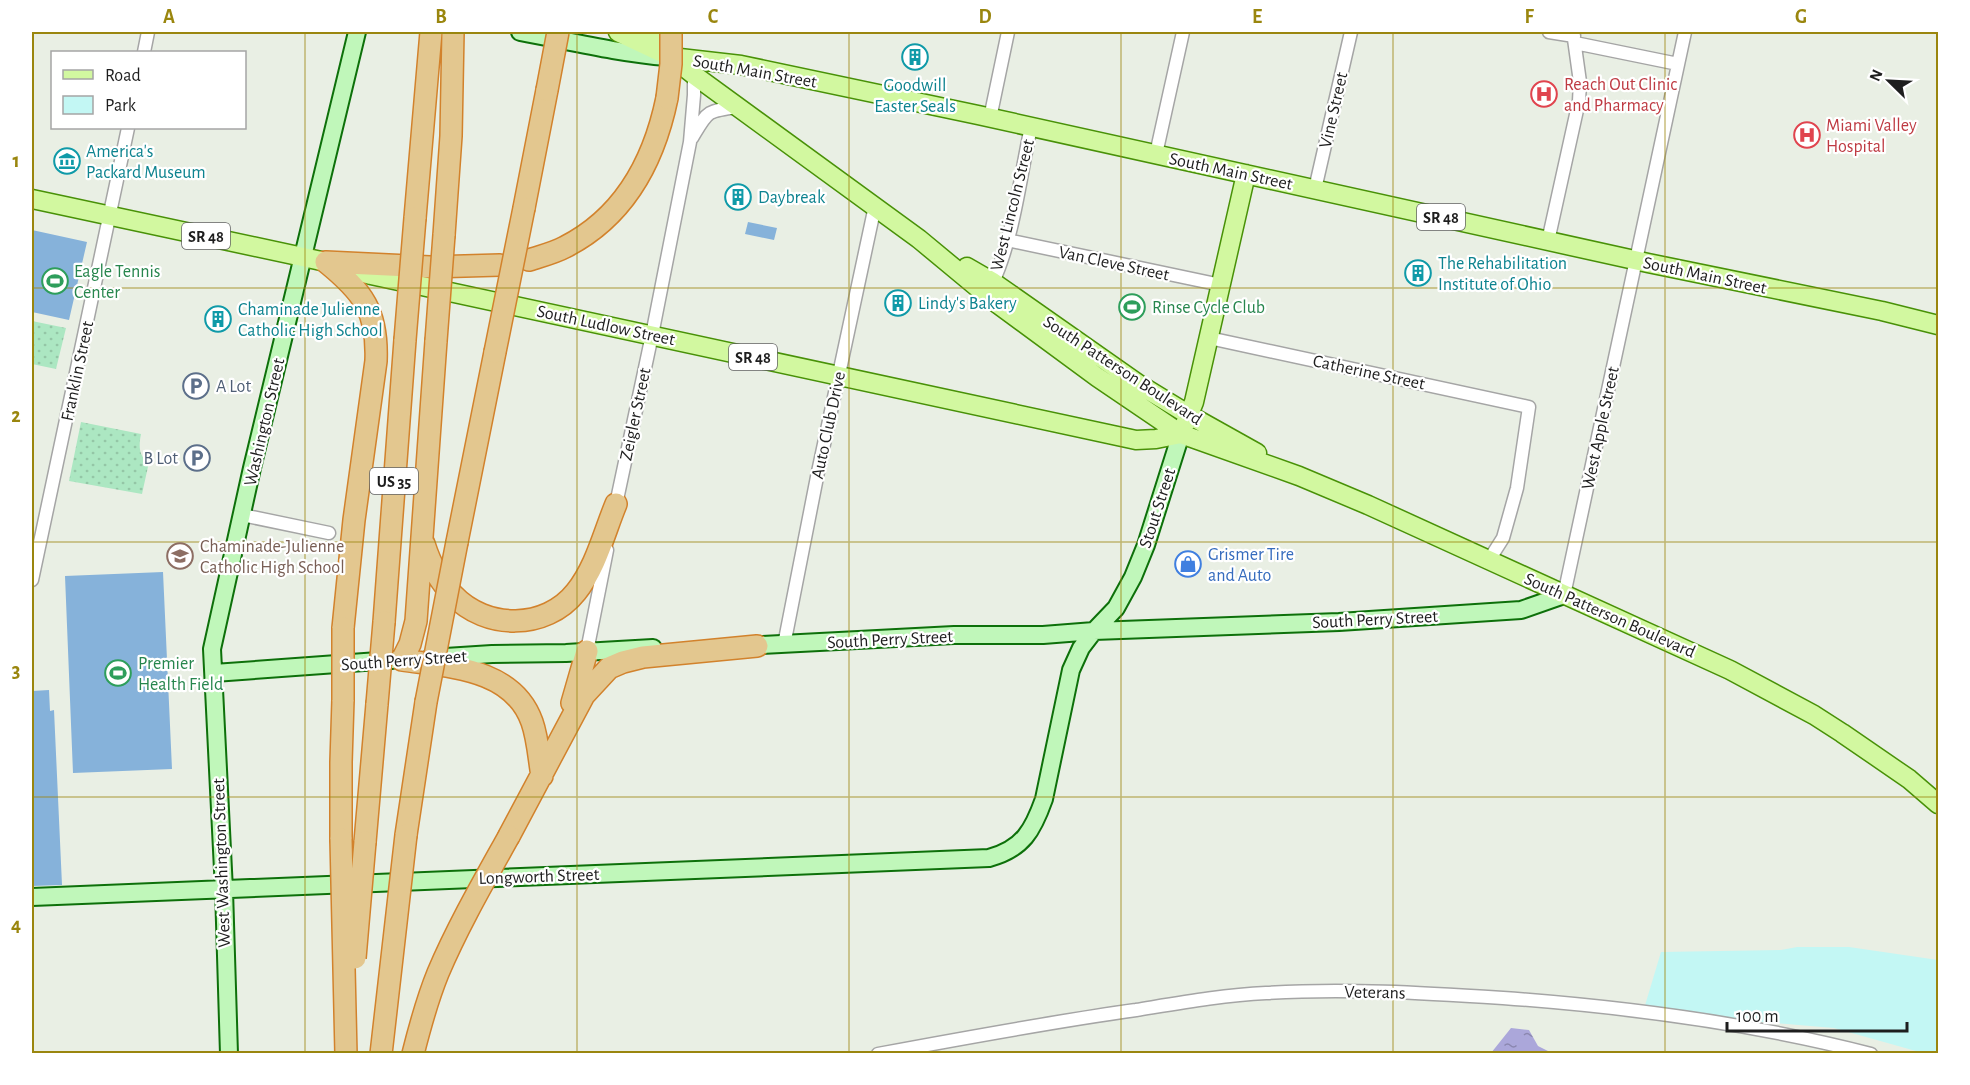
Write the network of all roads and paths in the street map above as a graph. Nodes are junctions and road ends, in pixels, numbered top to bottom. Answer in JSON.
{"nodes":[{"id":1,"x":148,"y":32,"type":"edge"},
{"id":2,"x":357,"y":32,"type":"edge"},
{"id":3,"x":431,"y":32,"type":"edge"},
{"id":4,"x":453,"y":32,"type":"edge"},
{"id":5,"x":520,"y":32,"type":"edge"},
{"id":6,"x":544,"y":32,"type":"edge"},
{"id":7,"x":558,"y":32,"type":"edge"},
{"id":8,"x":618,"y":32,"type":"edge"},
{"id":9,"x":649,"y":32,"type":"edge"},
{"id":10,"x":671,"y":32,"type":"edge"},
{"id":11,"x":1008,"y":32,"type":"edge"},
{"id":12,"x":1183,"y":32,"type":"edge"},
{"id":13,"x":1351,"y":32,"type":"edge"},
{"id":14,"x":1549,"y":32,"type":"edge"},
{"id":15,"x":1685,"y":32,"type":"edge"},
{"id":16,"x":1574,"y":37,"type":"edge"},
{"id":17,"x":144,"y":51,"type":"edge"},
{"id":18,"x":671,"y":57,"type":"junction"},
{"id":19,"x":1678,"y":63,"type":"junction"},
{"id":20,"x":694,"y":75,"type":"junction"},
{"id":21,"x":540,"y":87,"type":"junction"},
{"id":22,"x":737,"y":106,"type":"junction"},
{"id":23,"x":990,"y":118,"type":"junction"},
{"id":24,"x":1031,"y":127,"type":"junction"},
{"id":25,"x":128,"y":129,"type":"edge"},
{"id":26,"x":690,"y":142,"type":"junction"},
{"id":27,"x":1156,"y":154,"type":"junction"},
{"id":28,"x":1246,"y":174,"type":"junction"},
{"id":29,"x":1315,"y":189,"type":"junction"},
{"id":30,"x":32,"y":199,"type":"edge"},
{"id":31,"x":875,"y":206,"type":"junction"},
{"id":32,"x":110,"y":215,"type":"junction"},
{"id":33,"x":919,"y":239,"type":"junction"},
{"id":34,"x":1006,"y":240,"type":"junction"},
{"id":35,"x":1548,"y":241,"type":"junction"},
{"id":36,"x":303,"y":257,"type":"junction"},
{"id":37,"x":530,"y":260,"type":"dead end"},
{"id":38,"x":1635,"y":260,"type":"junction"},
{"id":39,"x":326,"y":262,"type":"junction"},
{"id":40,"x":500,"y":265,"type":"dead end"},
{"id":41,"x":993,"y":282,"type":"junction"},
{"id":42,"x":1221,"y":285,"type":"junction"},
{"id":43,"x":1938,"y":325,"type":"edge"},
{"id":44,"x":652,"y":335,"type":"junction"},
{"id":45,"x":1209,"y":338,"type":"junction"},
{"id":46,"x":839,"y":375,"type":"junction"},
{"id":47,"x":1189,"y":415,"type":"junction"},
{"id":48,"x":1181,"y":434,"type":"junction"},
{"id":49,"x":1299,"y":476,"type":"junction"},
{"id":50,"x":616,"y":504,"type":"junction"},
{"id":51,"x":242,"y":515,"type":"junction"},
{"id":52,"x":329,"y":533,"type":"dead end"},
{"id":53,"x":423,"y":540,"type":"junction"},
{"id":54,"x":1489,"y":560,"type":"junction"},
{"id":55,"x":32,"y":580,"type":"edge"},
{"id":56,"x":1564,"y":595,"type":"junction"},
{"id":57,"x":1094,"y":631,"type":"junction"},
{"id":58,"x":784,"y":645,"type":"junction"},
{"id":59,"x":757,"y":646,"type":"junction"},
{"id":60,"x":587,"y":651,"type":"junction"},
{"id":61,"x":402,"y":660,"type":"junction"},
{"id":62,"x":214,"y":673,"type":"junction"},
{"id":63,"x":557,"y":746,"type":"junction"},
{"id":64,"x":542,"y":776,"type":"junction"},
{"id":65,"x":1909,"y":779,"type":"junction"},
{"id":66,"x":1938,"y":794,"type":"edge"},
{"id":67,"x":1938,"y":804,"type":"edge"},
{"id":68,"x":1034,"y":824,"type":"joint"},
{"id":69,"x":225,"y":890,"type":"junction"},
{"id":70,"x":32,"y":897,"type":"edge"},
{"id":71,"x":229,"y":1053,"type":"edge"},
{"id":72,"x":347,"y":1053,"type":"edge"},
{"id":73,"x":381,"y":1053,"type":"edge"},
{"id":74,"x":413,"y":1053,"type":"edge"},
{"id":75,"x":878,"y":1053,"type":"edge"},
{"id":76,"x":1871,"y":1053,"type":"edge"}],
"edges":[{"from":1,"to":17,"type":"street"},
{"from":2,"to":36,"type":"street","name":"Washington Street"},
{"from":3,"to":72,"type":"highway","number":"US 35","bridge":true},
{"from":4,"to":53,"type":"highway","bridge":true},
{"from":5,"to":18,"type":"street","name":"South Main Street"},
{"from":6,"to":21,"type":"highway"},
{"from":7,"to":21,"type":"highway","bridge":true},
{"from":8,"to":18,"type":"main road","name":"South Patterson Boulevard"},
{"from":9,"to":18,"type":"main road","name":"South Patterson Boulevard"},
{"from":10,"to":37,"type":"highway","bridge":true},
{"from":11,"to":23,"type":"street"},
{"from":12,"to":27,"type":"street"},
{"from":13,"to":29,"type":"street","name":"Vine Street"},
{"from":14,"to":16,"type":"street"},
{"from":15,"to":19,"type":"street","name":"West Apple Street"},
{"from":16,"to":19,"type":"street"},
{"from":16,"to":35,"type":"street"},
{"from":18,"to":20,"type":"main road","name":"South Patterson Boulevard"},
{"from":18,"to":23,"type":"main road","name":"South Main Street","number":"SR 48"},
{"from":19,"to":38,"type":"street","name":"West Apple Street"},
{"from":20,"to":22,"type":"main road","name":"South Patterson Boulevard"},
{"from":20,"to":26,"type":"street","name":"Zeigler Street"},
{"from":21,"to":73,"type":"highway","bridge":true},
{"from":22,"to":26,"type":"street","name":"Zeigler Street"},
{"from":22,"to":31,"type":"main road","name":"South Patterson Boulevard"},
{"from":23,"to":24,"type":"main road","name":"South Main Street","number":"SR 48"},
{"from":24,"to":27,"type":"main road","name":"South Main Street","number":"SR 48"},
{"from":24,"to":34,"type":"street","name":"West Lincoln Street"},
{"from":25,"to":32,"type":"street","name":"Franklin Street"},
{"from":26,"to":44,"type":"street","name":"Zeigler Street"},
{"from":27,"to":28,"type":"main road","name":"South Main Street","number":"SR 48"},
{"from":28,"to":29,"type":"main road","name":"South Main Street","number":"SR 48"},
{"from":28,"to":42,"type":"main road","name":"Stout Street"},
{"from":29,"to":35,"type":"main road","name":"South Main Street","number":"SR 48"},
{"from":30,"to":32,"type":"main road","name":"South Ludlow Street","number":"SR 48"},
{"from":31,"to":33,"type":"main road","name":"South Patterson Boulevard"},
{"from":31,"to":46,"type":"street","name":"Auto Club Drive"},
{"from":32,"to":36,"type":"main road","name":"South Ludlow Street","number":"SR 48"},
{"from":32,"to":55,"type":"street","name":"Franklin Street"},
{"from":33,"to":41,"type":"main road","name":"South Patterson Boulevard"},
{"from":33,"to":48,"type":"main road","name":"South Patterson Boulevard"},
{"from":34,"to":41,"type":"street","name":"West Lincoln Street"},
{"from":34,"to":42,"type":"street","name":"Van Cleve Street"},
{"from":35,"to":38,"type":"main road","name":"South Main Street","number":"SR 48"},
{"from":36,"to":39,"type":"main road","name":"South Ludlow Street","number":"SR 48"},
{"from":36,"to":51,"type":"street","name":"Washington Street"},
{"from":38,"to":43,"type":"main road","name":"South Main Street","number":"SR 48"},
{"from":38,"to":56,"type":"street","name":"West Apple Street"},
{"from":39,"to":40,"type":"highway"},
{"from":39,"to":44,"type":"main road","name":"South Ludlow Street","number":"SR 48"},
{"from":39,"to":72,"type":"highway","bridge":true},
{"from":41,"to":47,"type":"main road","name":"South Patterson Boulevard"},
{"from":42,"to":45,"type":"main road","name":"Stout Street"},
{"from":44,"to":46,"type":"main road","name":"South Ludlow Street","number":"SR 48"},
{"from":44,"to":50,"type":"street","name":"Zeigler Street"},
{"from":45,"to":47,"type":"main road","name":"Stout Street"},
{"from":45,"to":54,"type":"street","name":"Catherine Street"},
{"from":46,"to":48,"type":"main road","name":"South Ludlow Street","number":"SR 48"},
{"from":46,"to":58,"type":"street","name":"Auto Club Drive"},
{"from":47,"to":48,"type":"main road","name":"Stout Street"},
{"from":47,"to":49,"type":"main road","name":"South Patterson Boulevard"},
{"from":48,"to":49,"type":"main road","name":"South Patterson Boulevard"},
{"from":48,"to":57,"type":"street","name":"Stout Street"},
{"from":49,"to":54,"type":"main road","name":"South Patterson Boulevard"},
{"from":50,"to":53,"type":"highway"},
{"from":50,"to":60,"type":"street","name":"Zeigler Street"},
{"from":51,"to":52,"type":"street"},
{"from":51,"to":62,"type":"street","name":"Washington Street"},
{"from":53,"to":61,"type":"highway"},
{"from":54,"to":56,"type":"main road","name":"South Patterson Boulevard"},
{"from":56,"to":57,"type":"street","name":"South Perry Street"},
{"from":56,"to":65,"type":"main road","name":"South Patterson Boulevard"},
{"from":57,"to":58,"type":"street","name":"South Perry Street"},
{"from":57,"to":68,"type":"street","name":"Stout Street"},
{"from":58,"to":59,"type":"street","name":"South Perry Street"},
{"from":59,"to":60,"type":"street","name":"South Perry Street"},
{"from":59,"to":63,"type":"highway"},
{"from":60,"to":61,"type":"street","name":"South Perry Street"},
{"from":60,"to":63,"type":"highway"},
{"from":61,"to":62,"type":"street","name":"South Perry Street"},
{"from":61,"to":64,"type":"highway"},
{"from":62,"to":69,"type":"street","name":"West Washington Street"},
{"from":63,"to":64,"type":"highway"},
{"from":64,"to":74,"type":"highway","bridge":true},
{"from":65,"to":66,"type":"main road","name":"South Patterson Boulevard"},
{"from":65,"to":67,"type":"main road","name":"South Patterson Boulevard"},
{"from":68,"to":69,"type":"street","name":"Longworth Street"},
{"from":69,"to":70,"type":"street","name":"Longworth Street"},
{"from":69,"to":71,"type":"street","name":"West Washington Street"},
{"from":75,"to":76,"type":"street","name":"Veterans"}]}
